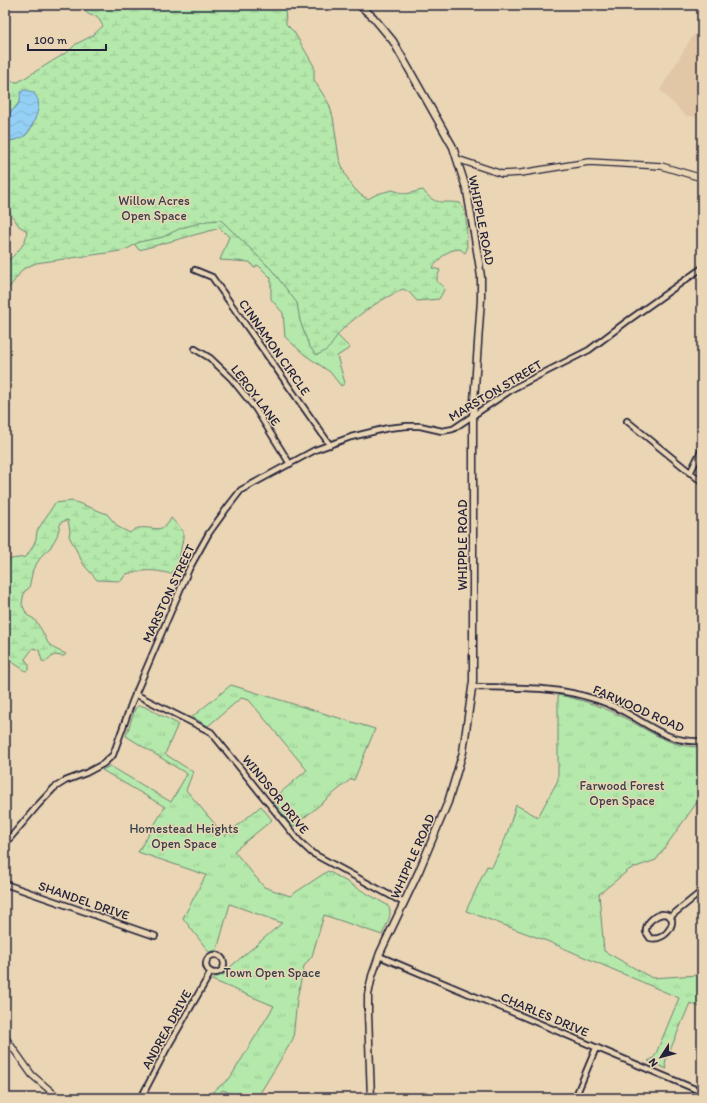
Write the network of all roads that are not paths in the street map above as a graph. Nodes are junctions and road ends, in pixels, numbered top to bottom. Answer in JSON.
{"nodes":[{"id":1,"x":359,"y":5,"type":"edge"},
{"id":2,"x":457,"y":159,"type":"junction"},
{"id":3,"x":702,"y":178,"type":"edge"},
{"id":4,"x":702,"y":268,"type":"edge"},
{"id":5,"x":195,"y":270,"type":"dead end"},
{"id":6,"x":195,"y":349,"type":"dead end"},
{"id":7,"x":473,"y":416,"type":"junction"},
{"id":8,"x":627,"y":421,"type":"dead end"},
{"id":9,"x":330,"y":445,"type":"junction"},
{"id":10,"x":702,"y":449,"type":"edge"},
{"id":11,"x":290,"y":464,"type":"junction"},
{"id":12,"x":690,"y":473,"type":"junction"},
{"id":13,"x":702,"y":482,"type":"edge"},
{"id":14,"x":472,"y":687,"type":"junction"},
{"id":15,"x":135,"y":694,"type":"junction"},
{"id":16,"x":702,"y":741,"type":"edge"},
{"id":17,"x":5,"y":844,"type":"edge"},
{"id":18,"x":5,"y":884,"type":"edge"},
{"id":19,"x":702,"y":891,"type":"edge"},
{"id":20,"x":404,"y":903,"type":"junction"},
{"id":21,"x":670,"y":917,"type":"junction"},
{"id":22,"x":155,"y":936,"type":"dead end"},
{"id":23,"x":379,"y":956,"type":"junction"},
{"id":24,"x":211,"y":972,"type":"junction"},
{"id":25,"x":5,"y":1037,"type":"edge"},
{"id":26,"x":596,"y":1048,"type":"junction"},
{"id":27,"x":702,"y":1092,"type":"edge"},
{"id":28,"x":58,"y":1098,"type":"edge"},
{"id":29,"x":141,"y":1098,"type":"edge"},
{"id":30,"x":371,"y":1098,"type":"edge"},
{"id":31,"x":575,"y":1098,"type":"edge"}],
"edges":[{"from":1,"to":2,"type":"main road","name":"WHIPPLE ROAD"},
{"from":2,"to":3,"type":"street"},
{"from":2,"to":7,"type":"main road","name":"WHIPPLE ROAD"},
{"from":4,"to":7,"type":"street","name":"MARSTON STREET"},
{"from":5,"to":9,"type":"street","name":"CINNAMON CIRCLE"},
{"from":6,"to":11,"type":"street","name":"LEROY LANE"},
{"from":7,"to":9,"type":"street","name":"MARSTON STREET"},
{"from":7,"to":14,"type":"main road","name":"WHIPPLE ROAD"},
{"from":8,"to":12,"type":"street"},
{"from":9,"to":11,"type":"street","name":"MARSTON STREET"},
{"from":10,"to":12,"type":"street"},
{"from":11,"to":15,"type":"street","name":"MARSTON STREET"},
{"from":12,"to":13,"type":"street"},
{"from":14,"to":16,"type":"street","name":"FARWOOD ROAD"},
{"from":14,"to":20,"type":"main road","name":"WHIPPLE ROAD"},
{"from":15,"to":17,"type":"street","name":"MARSTON STREET"},
{"from":15,"to":20,"type":"street","name":"WINDSOR DRIVE"},
{"from":18,"to":22,"type":"street","name":"SHANDEL DRIVE"},
{"from":19,"to":21,"type":"street"},
{"from":20,"to":23,"type":"main road","name":"WHIPPLE ROAD"},
{"from":21,"to":21,"type":"street"},
{"from":23,"to":26,"type":"street","name":"CHARLES DRIVE"},
{"from":23,"to":30,"type":"main road","name":"WHIPPLE ROAD"},
{"from":24,"to":24,"type":"street","name":"ANDREA DRIVE"},
{"from":24,"to":29,"type":"street","name":"ANDREA DRIVE"},
{"from":25,"to":28,"type":"street"},
{"from":26,"to":27,"type":"street","name":"CHARLES DRIVE"},
{"from":26,"to":31,"type":"street"}]}
